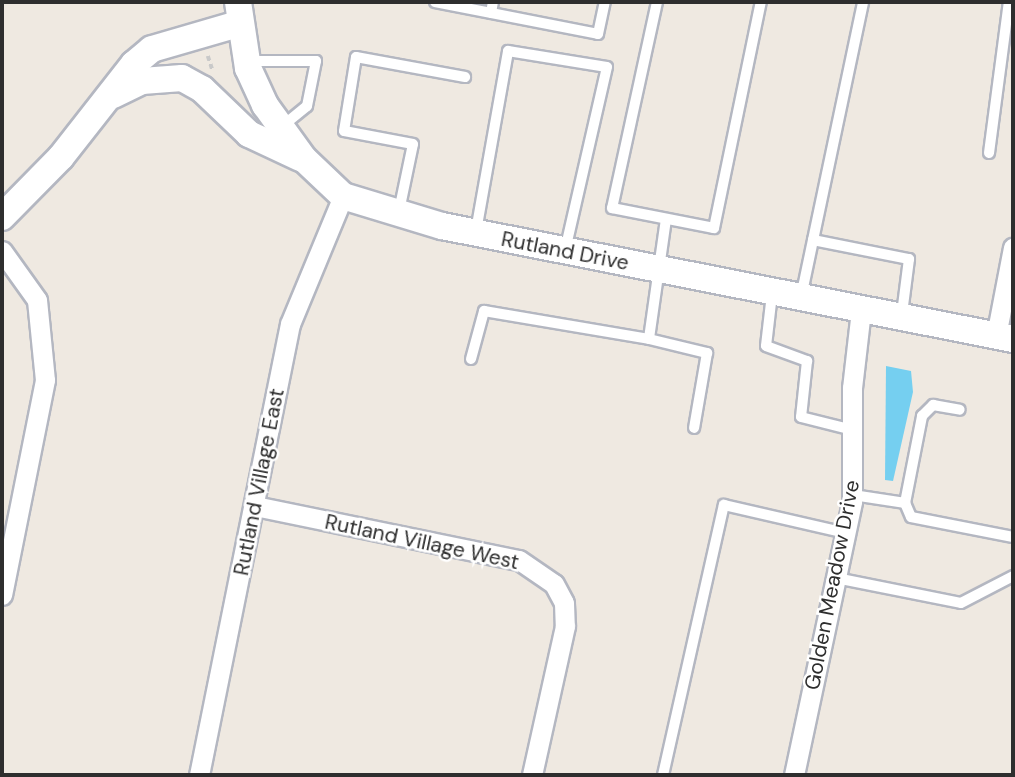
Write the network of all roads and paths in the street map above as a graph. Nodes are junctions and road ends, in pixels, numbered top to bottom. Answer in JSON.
{"nodes":[{"id":1,"x":435,"y":2,"type":"edge"},
{"id":2,"x":605,"y":2,"type":"edge"},
{"id":3,"x":657,"y":2,"type":"edge"},
{"id":4,"x":761,"y":2,"type":"edge"},
{"id":5,"x":863,"y":2,"type":"edge"},
{"id":6,"x":1009,"y":2,"type":"edge"},
{"id":7,"x":492,"y":7,"type":"edge"},
{"id":8,"x":238,"y":13,"type":"edge"},
{"id":9,"x":246,"y":62,"type":"junction"},
{"id":10,"x":465,"y":77,"type":"dead end"},
{"id":11,"x":108,"y":97,"type":"junction"},
{"id":12,"x":281,"y":127,"type":"junction"},
{"id":13,"x":989,"y":153,"type":"dead end"},
{"id":14,"x":303,"y":159,"type":"junction"},
{"id":15,"x":343,"y":196,"type":"junction"},
{"id":16,"x":399,"y":215,"type":"junction"},
{"id":17,"x":2,"y":217,"type":"edge"},
{"id":18,"x":666,"y":219,"type":"junction"},
{"id":19,"x":475,"y":233,"type":"junction"},
{"id":20,"x":813,"y":240,"type":"junction"},
{"id":21,"x":1013,"y":248,"type":"edge"},
{"id":22,"x":2,"y":251,"type":"edge"},
{"id":23,"x":565,"y":251,"type":"junction"},
{"id":24,"x":659,"y":270,"type":"junction"},
{"id":25,"x":1011,"y":272,"type":"edge"},
{"id":26,"x":773,"y":292,"type":"junction"},
{"id":27,"x":801,"y":298,"type":"junction"},
{"id":28,"x":861,"y":310,"type":"junction"},
{"id":29,"x":901,"y":318,"type":"junction"},
{"id":30,"x":1004,"y":337,"type":"edge"},
{"id":31,"x":649,"y":339,"type":"junction"},
{"id":32,"x":471,"y":359,"type":"dead end"},
{"id":33,"x":960,"y":410,"type":"dead end"},
{"id":34,"x":694,"y":428,"type":"dead end"},
{"id":35,"x":853,"y":430,"type":"junction"},
{"id":36,"x":853,"y":495,"type":"junction"},
{"id":37,"x":905,"y":503,"type":"junction"},
{"id":38,"x":255,"y":506,"type":"junction"},
{"id":39,"x":846,"y":533,"type":"junction"},
{"id":40,"x":1013,"y":537,"type":"edge"},
{"id":41,"x":1013,"y":576,"type":"edge"},
{"id":42,"x":836,"y":579,"type":"junction"},
{"id":43,"x":2,"y":595,"type":"edge"},
{"id":44,"x":199,"y":775,"type":"edge"},
{"id":45,"x":532,"y":775,"type":"edge"},
{"id":46,"x":663,"y":775,"type":"edge"},
{"id":47,"x":794,"y":775,"type":"edge"}],
"edges":[{"from":1,"to":7,"type":"lane"},
{"from":2,"to":7,"type":"lane"},
{"from":3,"to":18,"type":"lane"},
{"from":4,"to":18,"type":"lane"},
{"from":5,"to":20,"type":"lane"},
{"from":6,"to":13,"type":"lane"},
{"from":8,"to":9,"type":"street","name":"Rutland Drive"},
{"from":8,"to":11,"type":"street"},
{"from":9,"to":12,"type":"street","name":"Rutland Drive"},
{"from":9,"to":12,"type":"lane"},
{"from":10,"to":16,"type":"lane"},
{"from":11,"to":14,"type":"street"},
{"from":11,"to":17,"type":"street"},
{"from":12,"to":14,"type":"street","name":"Rutland Drive"},
{"from":14,"to":15,"type":"street","name":"Rutland Drive"},
{"from":15,"to":16,"type":"street","name":"Rutland Drive"},
{"from":15,"to":38,"type":"street","name":"Rutland Village East"},
{"from":16,"to":19,"type":"street","name":"Rutland Drive"},
{"from":18,"to":24,"type":"lane"},
{"from":19,"to":23,"type":"street","name":"Rutland Drive"},
{"from":19,"to":23,"type":"lane"},
{"from":20,"to":27,"type":"lane"},
{"from":20,"to":29,"type":"lane"},
{"from":21,"to":25,"type":"street"},
{"from":22,"to":43,"type":"street"},
{"from":23,"to":24,"type":"street","name":"Rutland Drive"},
{"from":24,"to":26,"type":"street","name":"Rutland Drive"},
{"from":24,"to":31,"type":"lane"},
{"from":25,"to":30,"type":"street"},
{"from":26,"to":27,"type":"street","name":"Rutland Drive"},
{"from":26,"to":35,"type":"lane"},
{"from":27,"to":28,"type":"street","name":"Rutland Drive"},
{"from":28,"to":29,"type":"street","name":"Rutland Drive"},
{"from":28,"to":35,"type":"street","name":"Golden Meadow Drive"},
{"from":29,"to":30,"type":"street","name":"Rutland Drive"},
{"from":31,"to":32,"type":"lane"},
{"from":31,"to":34,"type":"lane"},
{"from":33,"to":37,"type":"lane"},
{"from":35,"to":36,"type":"street","name":"Golden Meadow Drive"},
{"from":36,"to":37,"type":"lane"},
{"from":36,"to":39,"type":"street","name":"Golden Meadow Drive"},
{"from":37,"to":40,"type":"lane"},
{"from":38,"to":44,"type":"street","name":"Rutland Village East"},
{"from":38,"to":45,"type":"street","name":"Rutland Village West"},
{"from":39,"to":42,"type":"street","name":"Golden Meadow Drive"},
{"from":39,"to":46,"type":"lane"},
{"from":41,"to":42,"type":"lane"},
{"from":42,"to":47,"type":"street","name":"Golden Meadow Drive"}]}
